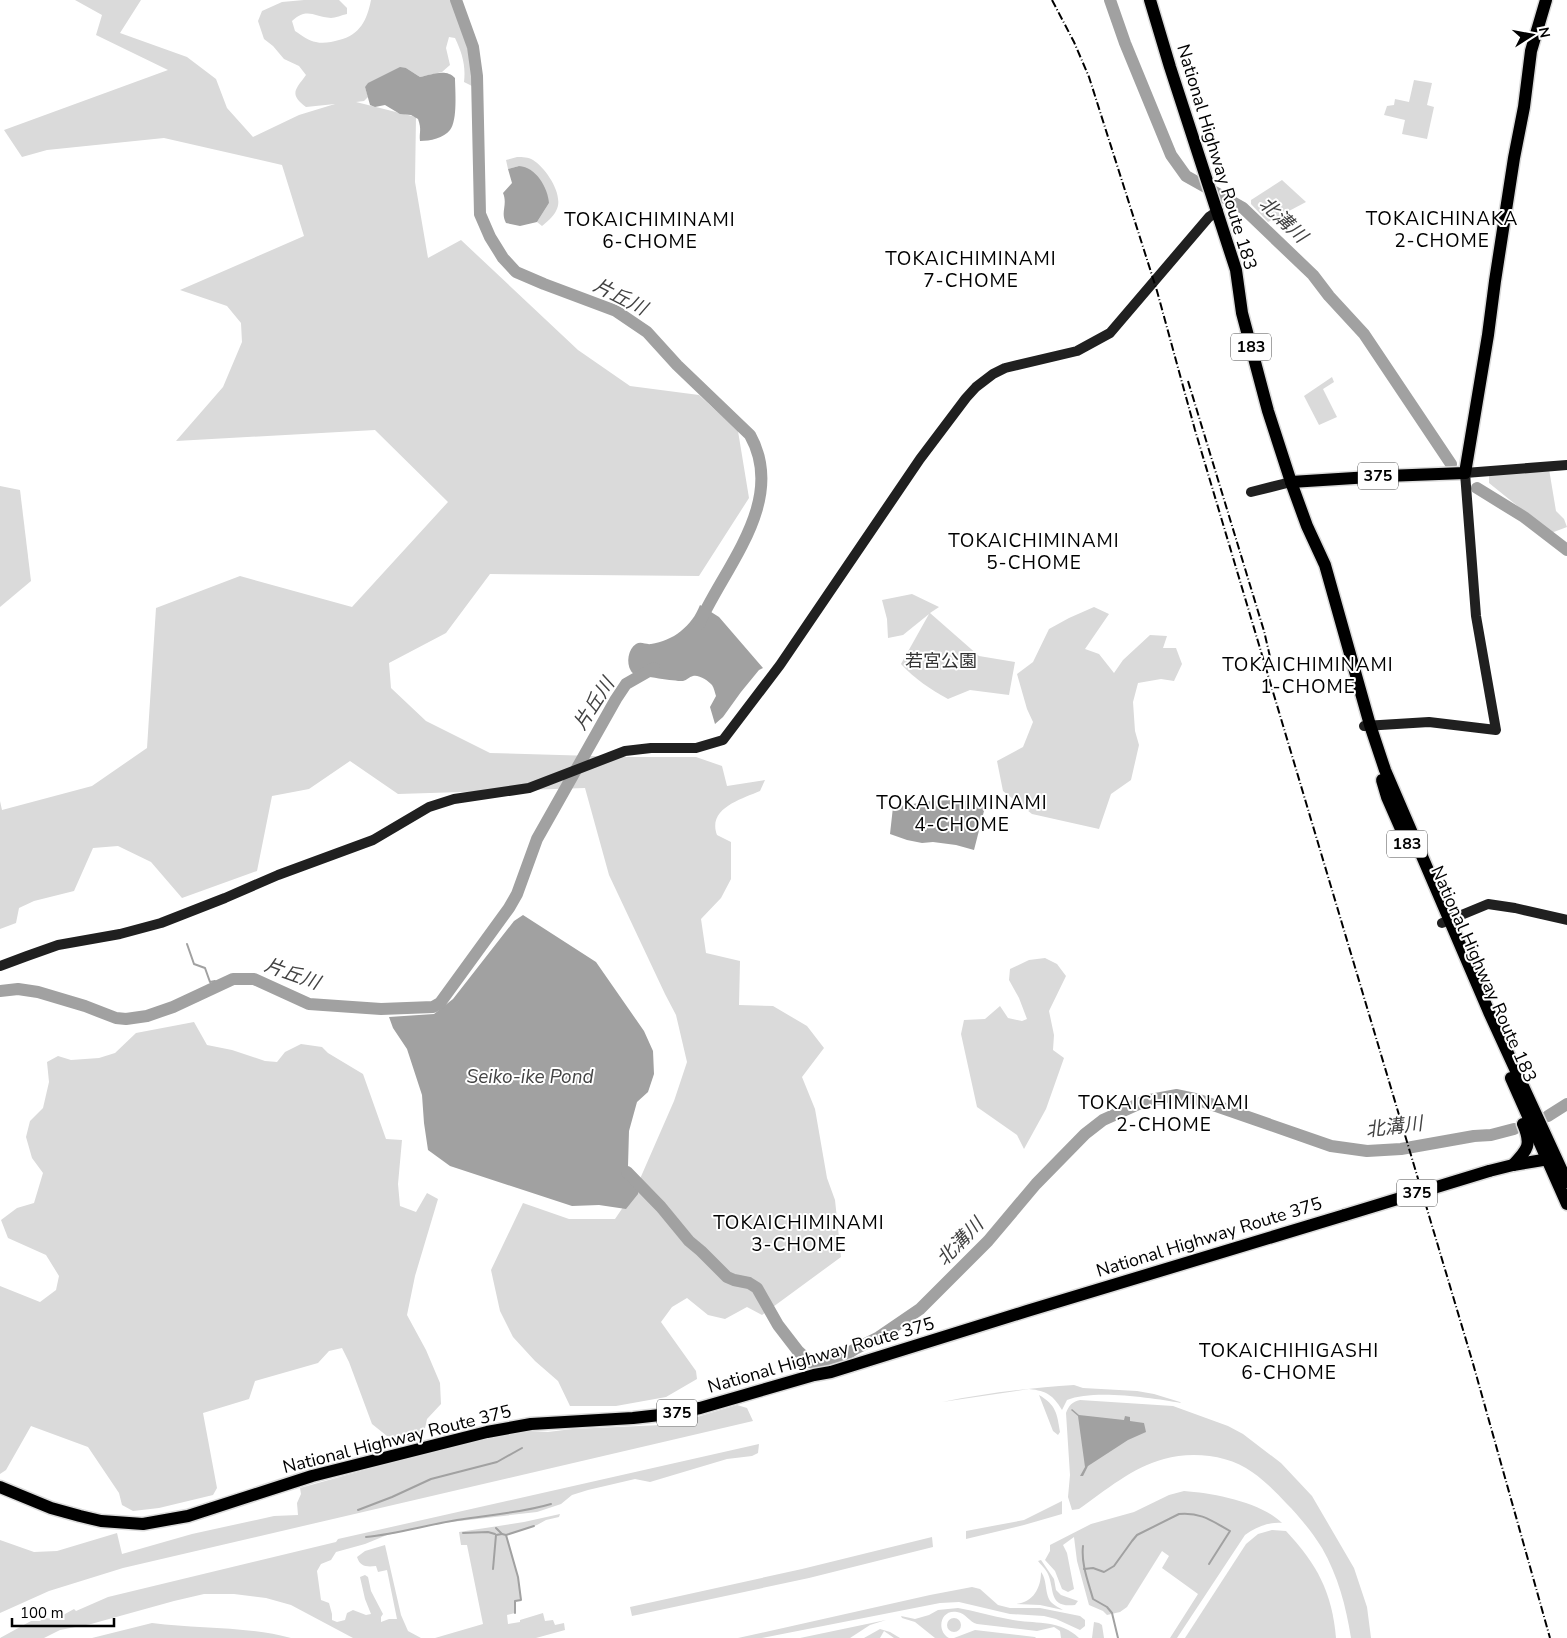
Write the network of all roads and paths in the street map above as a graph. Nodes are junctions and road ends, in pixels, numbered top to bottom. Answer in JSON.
{"nodes":[{"id":1,"x":1150,"y":0,"type":"edge"},
{"id":2,"x":1546,"y":0,"type":"edge"},
{"id":3,"x":1218,"y":211,"type":"junction"},
{"id":4,"x":1567,"y":465,"type":"edge"},
{"id":5,"x":1466,"y":473,"type":"junction"},
{"id":6,"x":1291,"y":482,"type":"junction"},
{"id":7,"x":1251,"y":492,"type":"dead end"},
{"id":8,"x":1367,"y":725,"type":"junction"},
{"id":9,"x":1567,"y":920,"type":"edge"},
{"id":10,"x":1446,"y":921,"type":"junction"},
{"id":11,"x":0,"y":966,"type":"edge"},
{"id":12,"x":1518,"y":1094,"type":"junction"},
{"id":13,"x":1557,"y":1158,"type":"edge"},
{"id":14,"x":1513,"y":1165,"type":"junction"},
{"id":15,"x":1567,"y":1182,"type":"edge"},
{"id":16,"x":1567,"y":1204,"type":"edge"},
{"id":17,"x":0,"y":1487,"type":"edge"}],
"edges":[{"from":1,"to":3,"type":"highway","name":"National Highway Route 183","number":"183"},
{"from":2,"to":5,"type":"highway"},
{"from":3,"to":6,"type":"highway","name":"National Highway Route 183","number":"183"},
{"from":3,"to":11,"type":"street"},
{"from":4,"to":5,"type":"street"},
{"from":5,"to":6,"type":"highway","number":"375"},
{"from":5,"to":8,"type":"street"},
{"from":6,"to":7,"type":"street"},
{"from":6,"to":8,"type":"highway","name":"National Highway Route 183","number":"183"},
{"from":8,"to":10,"type":"highway","name":"National Highway Route 183","number":"183"},
{"from":9,"to":10,"type":"street"},
{"from":10,"to":12,"type":"highway","name":"National Highway Route 183","number":"183"},
{"from":10,"to":13,"type":"highway","name":"National Highway Route 183","number":"183"},
{"from":12,"to":13,"type":"highway","name":"National Highway Route 183","number":"183"},
{"from":12,"to":14,"type":"highway"},
{"from":13,"to":14,"type":"highway","name":"National Highway Route 375","number":"375"},
{"from":13,"to":15,"type":"highway","name":"National Highway Route 183","number":"183"},
{"from":13,"to":16,"type":"highway","name":"National Highway Route 183","number":"183"},
{"from":14,"to":17,"type":"highway","name":"National Highway Route 375","number":"375","bridge":true}]}
